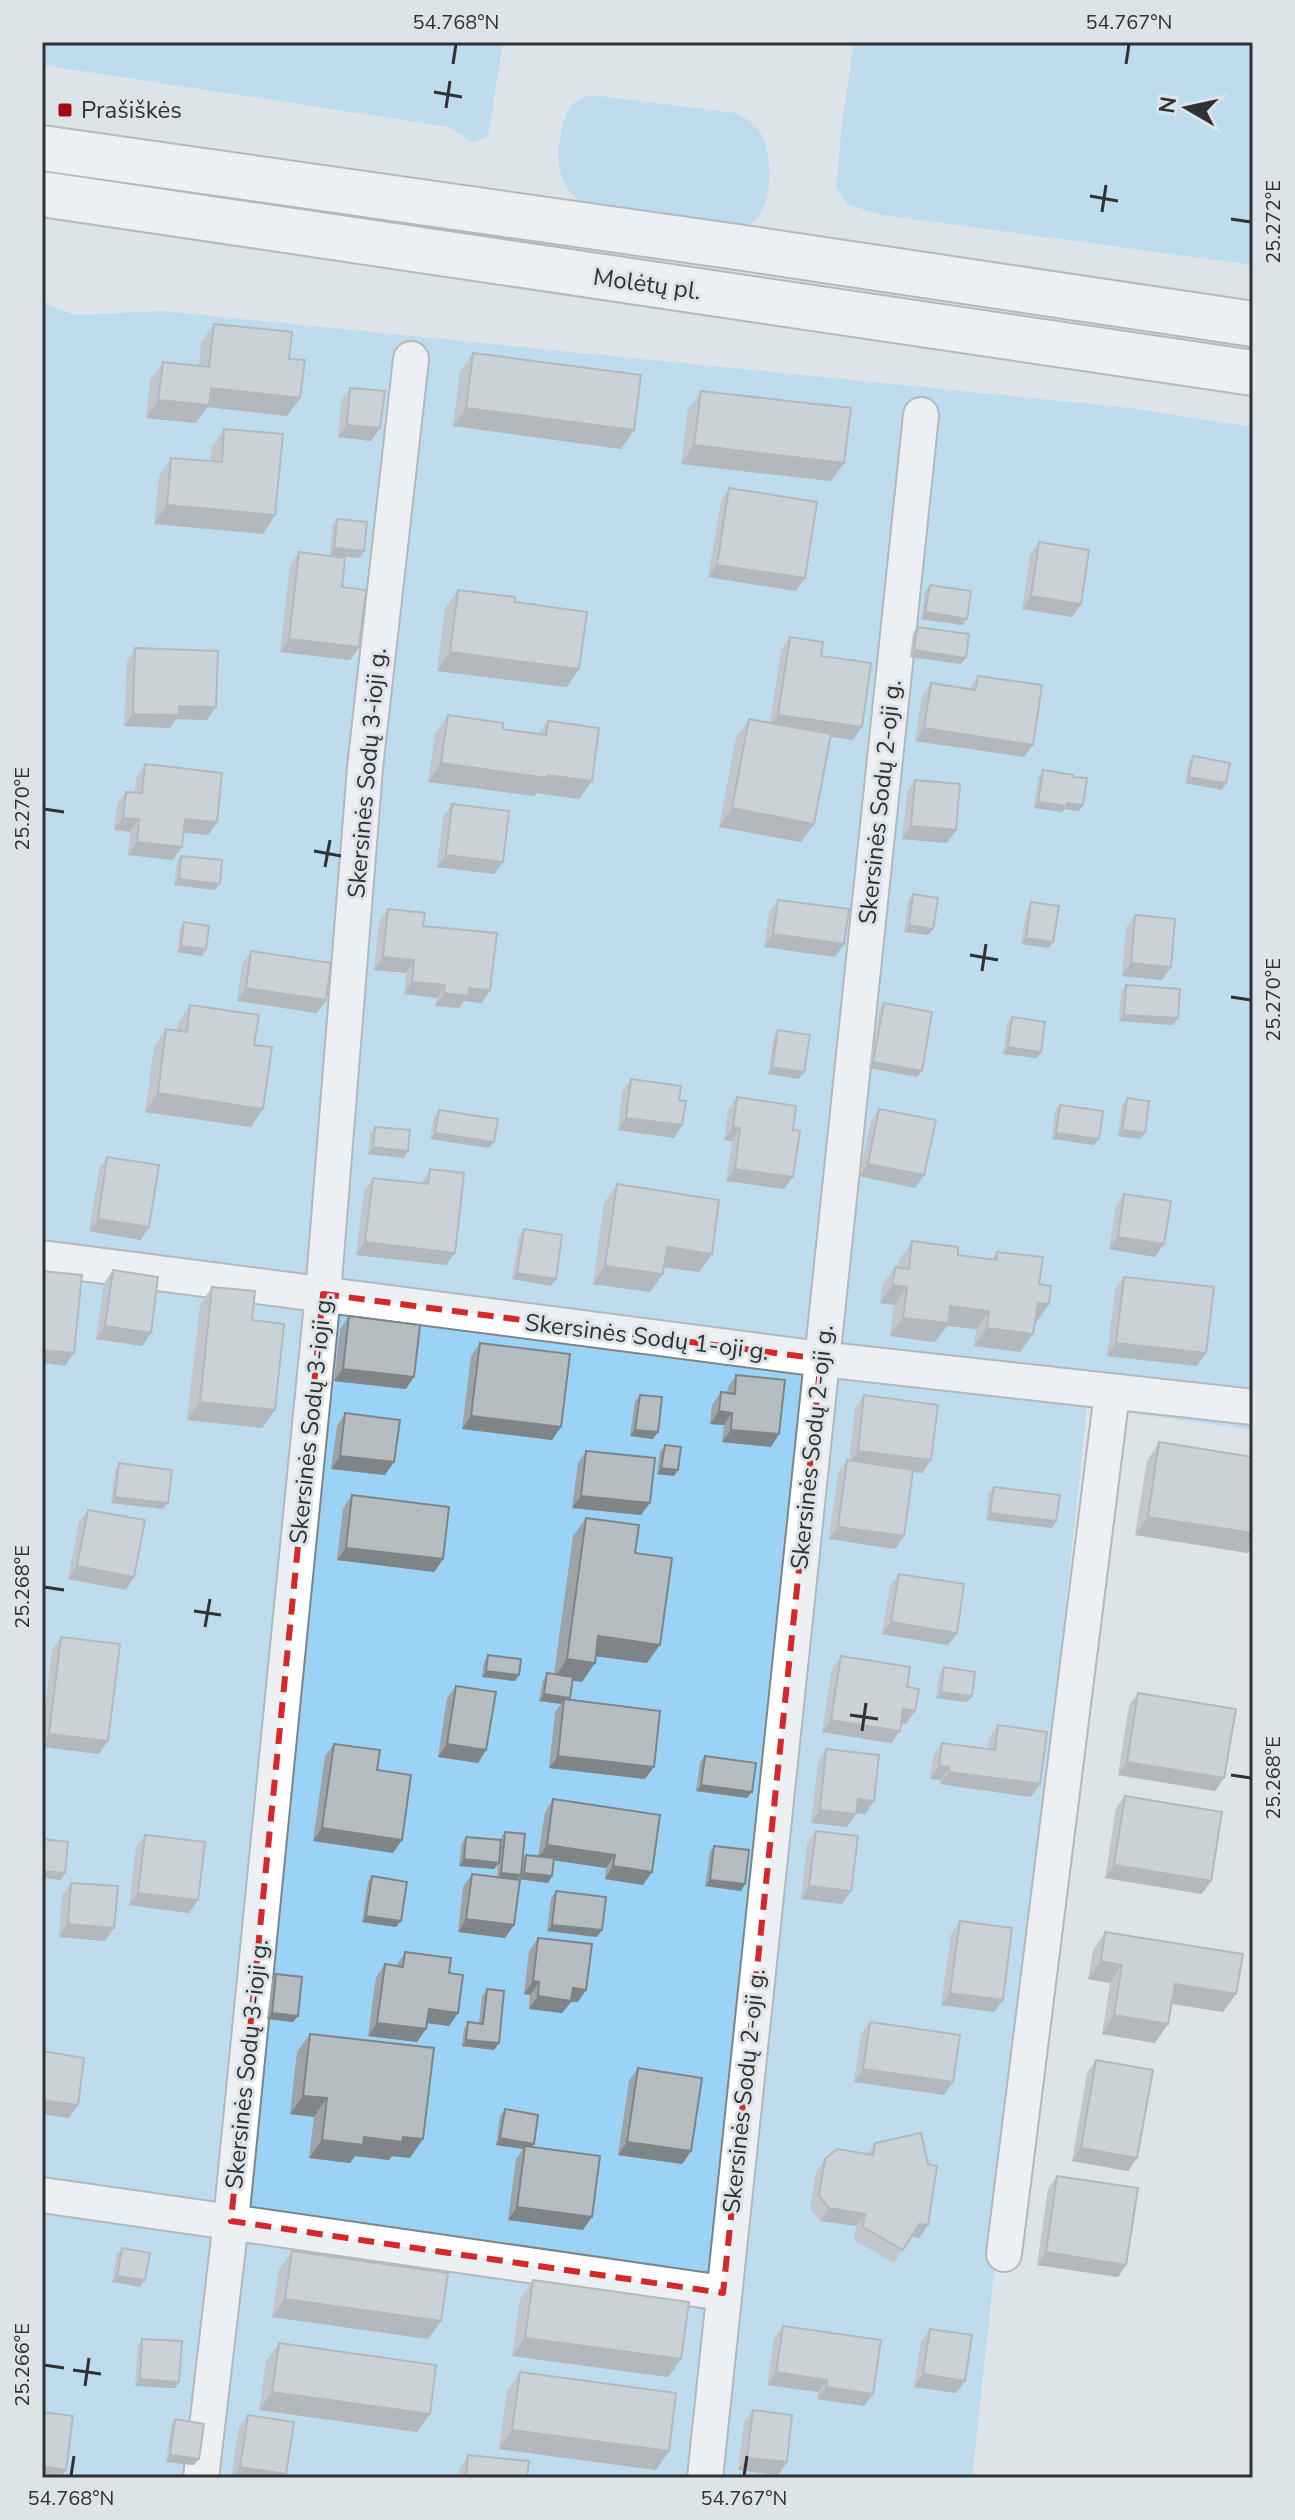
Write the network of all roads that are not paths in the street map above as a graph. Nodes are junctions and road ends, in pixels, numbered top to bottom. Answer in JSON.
{"nodes":[{"id":1,"x":42,"y":148,"type":"edge"},
{"id":2,"x":42,"y":194,"type":"edge"},
{"id":3,"x":1253,"y":324,"type":"edge"},
{"id":4,"x":411,"y":359,"type":"dead end"},
{"id":5,"x":1253,"y":373,"type":"edge"},
{"id":6,"x":921,"y":415,"type":"dead end"},
{"id":7,"x":42,"y":1258,"type":"edge"},
{"id":8,"x":323,"y":1294,"type":"junction"},
{"id":9,"x":821,"y":1359,"type":"junction"},
{"id":10,"x":1112,"y":1393,"type":"junction"},
{"id":11,"x":1253,"y":1407,"type":"edge"},
{"id":12,"x":42,"y":2195,"type":"edge"},
{"id":13,"x":231,"y":2221,"type":"junction"},
{"id":14,"x":1004,"y":2254,"type":"dead end"},
{"id":15,"x":723,"y":2293,"type":"junction"},
{"id":16,"x":201,"y":2478,"type":"edge"},
{"id":17,"x":705,"y":2478,"type":"edge"}],
"edges":[{"from":1,"to":3,"type":"highway","name":"Molėtų pl."},
{"from":2,"to":5,"type":"highway","name":"Molėtų pl."},
{"from":4,"to":8,"type":"street","name":"Skersinės Sodų 3-ioji g."},
{"from":6,"to":9,"type":"street","name":"Skersinės Sodų 2-oji g."},
{"from":7,"to":8,"type":"street","name":"Skersinės Sodų 1-oji g."},
{"from":8,"to":9,"type":"street","name":"Skersinės Sodų 1-oji g."},
{"from":8,"to":13,"type":"street","name":"Skersinės Sodų 3-ioji g."},
{"from":9,"to":10,"type":"street","name":"Skersinės Sodų 1-oji g."},
{"from":9,"to":15,"type":"street","name":"Skersinės Sodų 2-oji g."},
{"from":10,"to":11,"type":"street","name":"Skersinės Sodų 1-oji g."},
{"from":10,"to":14,"type":"street"},
{"from":12,"to":13,"type":"street"},
{"from":13,"to":15,"type":"street"},
{"from":13,"to":16,"type":"street","name":"Skersinės Sodų 3-ioji g."},
{"from":15,"to":17,"type":"street","name":"Skersinės Sodų 2-oji g."}]}
